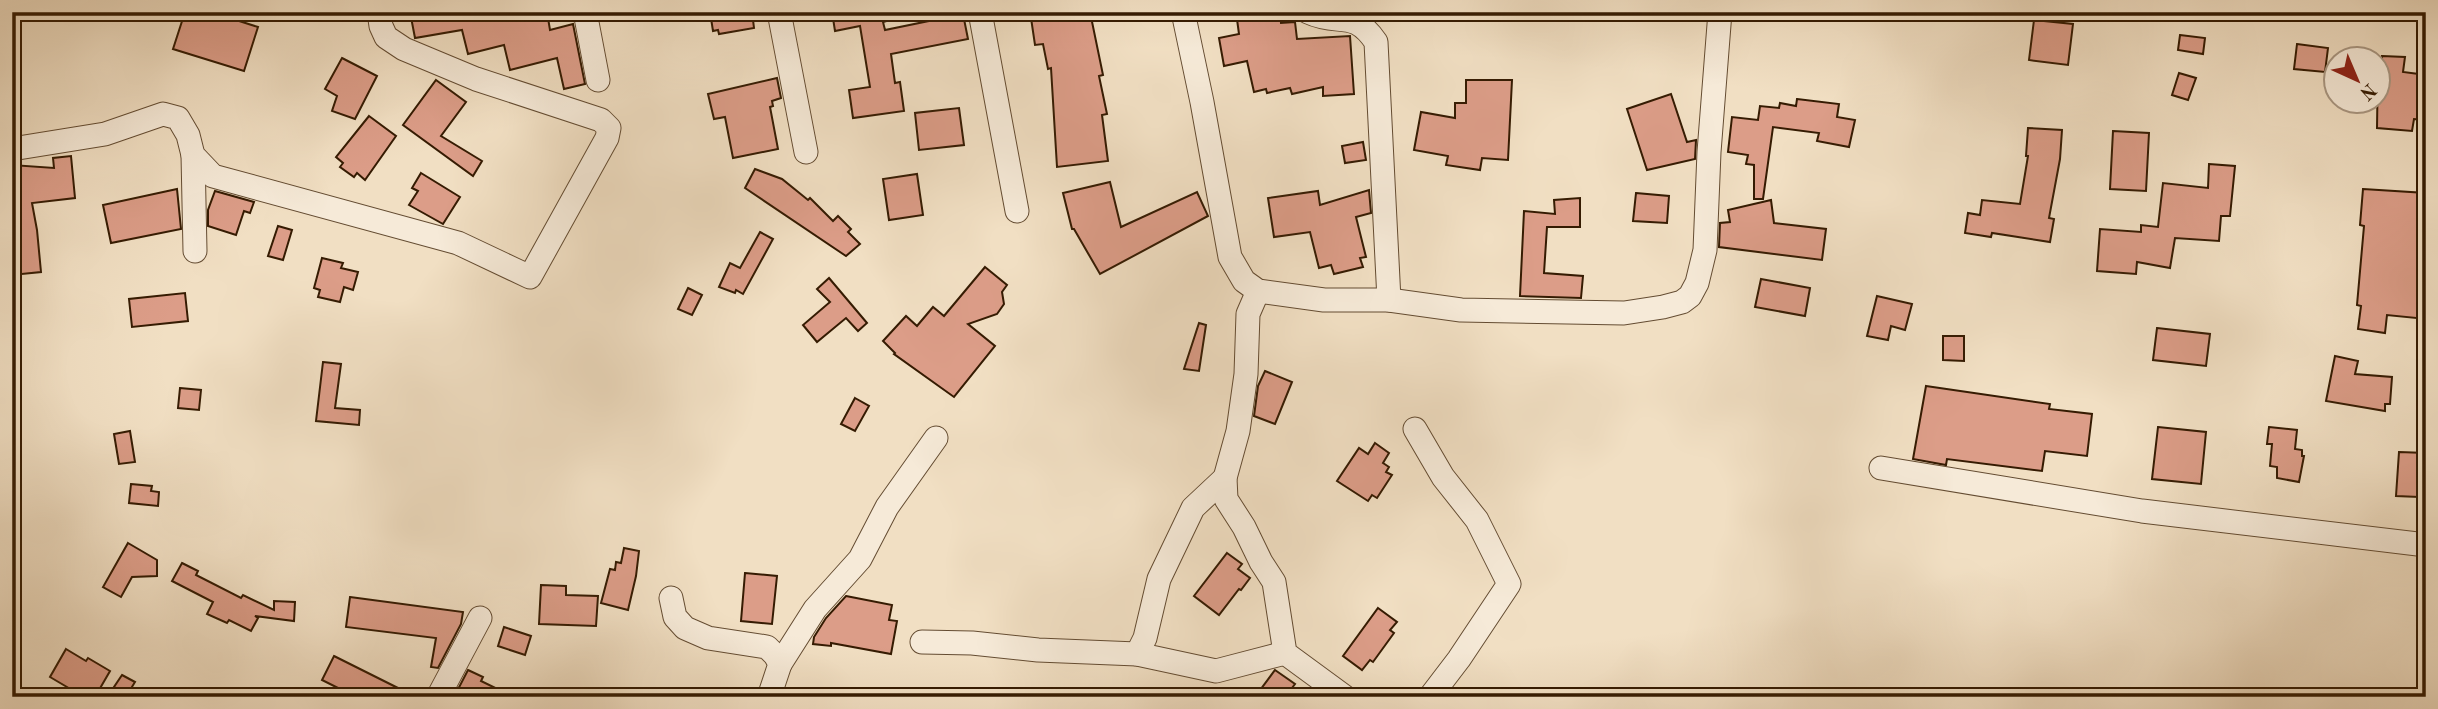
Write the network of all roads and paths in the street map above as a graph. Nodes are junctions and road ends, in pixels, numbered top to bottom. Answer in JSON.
{"nodes":[{"id":1,"x":379,"y":12,"type":"edge"},
{"id":2,"x":585,"y":12,"type":"edge"},
{"id":3,"x":779,"y":12,"type":"edge"},
{"id":4,"x":980,"y":12,"type":"edge"},
{"id":5,"x":1183,"y":12,"type":"edge"},
{"id":6,"x":1308,"y":12,"type":"edge"},
{"id":7,"x":1720,"y":12,"type":"edge"},
{"id":8,"x":598,"y":80,"type":"dead end"},
{"id":9,"x":12,"y":149,"type":"edge"},
{"id":10,"x":806,"y":152,"type":"dead end"},
{"id":11,"x":193,"y":155,"type":"junction"},
{"id":12,"x":1017,"y":211,"type":"dead end"},
{"id":13,"x":195,"y":251,"type":"dead end"},
{"id":14,"x":1258,"y":291,"type":"junction"},
{"id":15,"x":1389,"y":300,"type":"junction"},
{"id":16,"x":1415,"y":429,"type":"dead end"},
{"id":17,"x":936,"y":438,"type":"dead end"},
{"id":18,"x":1881,"y":468,"type":"dead end"},
{"id":19,"x":1225,"y":478,"type":"junction"},
{"id":20,"x":2426,"y":545,"type":"edge"},
{"id":21,"x":671,"y":598,"type":"dead end"},
{"id":22,"x":480,"y":618,"type":"dead end"},
{"id":23,"x":922,"y":642,"type":"dead end"},
{"id":24,"x":1285,"y":653,"type":"junction"},
{"id":25,"x":1137,"y":654,"type":"junction"},
{"id":26,"x":780,"y":664,"type":"junction"},
{"id":27,"x":438,"y":697,"type":"edge"},
{"id":28,"x":769,"y":697,"type":"edge"},
{"id":29,"x":1345,"y":697,"type":"edge"},
{"id":30,"x":1430,"y":697,"type":"edge"}],
"edges":[{"from":1,"to":11,"type":"street"},
{"from":2,"to":8,"type":"street"},
{"from":3,"to":10,"type":"street"},
{"from":4,"to":12,"type":"street"},
{"from":5,"to":14,"type":"street"},
{"from":6,"to":15,"type":"street"},
{"from":7,"to":15,"type":"street"},
{"from":9,"to":11,"type":"street"},
{"from":11,"to":13,"type":"street"},
{"from":14,"to":15,"type":"street"},
{"from":14,"to":19,"type":"street"},
{"from":16,"to":30,"type":"street"},
{"from":17,"to":26,"type":"street"},
{"from":18,"to":20,"type":"street"},
{"from":19,"to":24,"type":"street"},
{"from":19,"to":25,"type":"street"},
{"from":21,"to":26,"type":"street"},
{"from":22,"to":27,"type":"street"},
{"from":23,"to":25,"type":"street"},
{"from":24,"to":25,"type":"street"},
{"from":24,"to":29,"type":"street"},
{"from":26,"to":28,"type":"street"}]}
